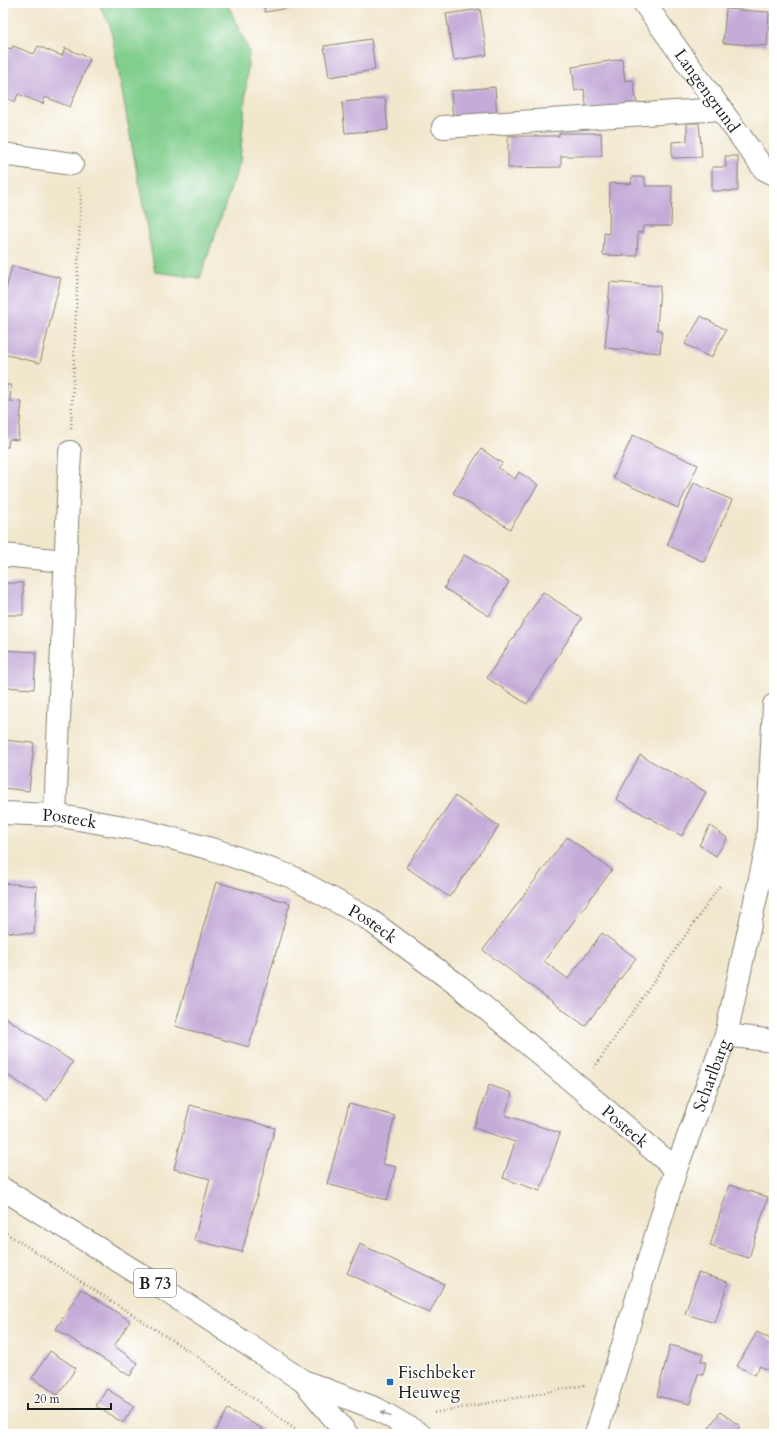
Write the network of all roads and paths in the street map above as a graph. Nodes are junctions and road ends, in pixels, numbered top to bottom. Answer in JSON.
{"nodes":[{"id":1,"x":644,"y":3,"type":"edge"},
{"id":2,"x":722,"y":109,"type":"junction"},
{"id":3,"x":444,"y":127,"type":"dead end"},
{"id":4,"x":3,"y":154,"type":"edge"},
{"id":5,"x":72,"y":164,"type":"joint"},
{"id":6,"x":774,"y":174,"type":"edge"},
{"id":7,"x":70,"y":452,"type":"joint"},
{"id":8,"x":3,"y":555,"type":"edge"},
{"id":9,"x":65,"y":561,"type":"junction"},
{"id":10,"x":774,"y":705,"type":"edge"},
{"id":11,"x":3,"y":813,"type":"edge"},
{"id":12,"x":55,"y":815,"type":"junction"},
{"id":13,"x":721,"y":884,"type":"dead end"},
{"id":14,"x":726,"y":1035,"type":"junction"},
{"id":15,"x":774,"y":1041,"type":"edge"},
{"id":16,"x":580,"y":1088,"type":"junction"},
{"id":17,"x":676,"y":1169,"type":"junction"},
{"id":18,"x":3,"y":1189,"type":"edge"},
{"id":19,"x":3,"y":1230,"type":"edge"},
{"id":20,"x":611,"y":1380,"type":"junction"},
{"id":21,"x":303,"y":1381,"type":"junction"},
{"id":22,"x":396,"y":1420,"type":"junction"},
{"id":23,"x":302,"y":1434,"type":"edge"},
{"id":24,"x":347,"y":1434,"type":"edge"},
{"id":25,"x":420,"y":1434,"type":"edge"},
{"id":26,"x":596,"y":1434,"type":"edge"}],
"edges":[{"from":1,"to":2,"type":"street","name":"Langengrund"},
{"from":2,"to":3,"type":"street"},
{"from":2,"to":6,"type":"street","name":"Langengrund"},
{"from":4,"to":5,"type":"street"},
{"from":5,"to":7,"type":"path"},
{"from":7,"to":9,"type":"street"},
{"from":8,"to":9,"type":"street"},
{"from":9,"to":12,"type":"street"},
{"from":10,"to":14,"type":"street","name":"Scharlbarg"},
{"from":11,"to":12,"type":"street","name":"Posteck"},
{"from":12,"to":16,"type":"street","name":"Posteck"},
{"from":13,"to":16,"type":"path"},
{"from":14,"to":15,"type":"street"},
{"from":14,"to":17,"type":"street","name":"Scharlbarg"},
{"from":16,"to":17,"type":"street","name":"Posteck"},
{"from":17,"to":20,"type":"street","name":"Scharlbarg"},
{"from":18,"to":21,"type":"street","number":"B 73"},
{"from":19,"to":23,"type":"path"},
{"from":20,"to":22,"type":"path"},
{"from":20,"to":26,"type":"street","name":"Scharlbarg"},
{"from":22,"to":21,"type":"street","number":"B 73","one_way":true},
{"from":21,"to":24,"type":"street","number":"B 73"},
{"from":22,"to":25,"type":"street","number":"B 73"}]}
